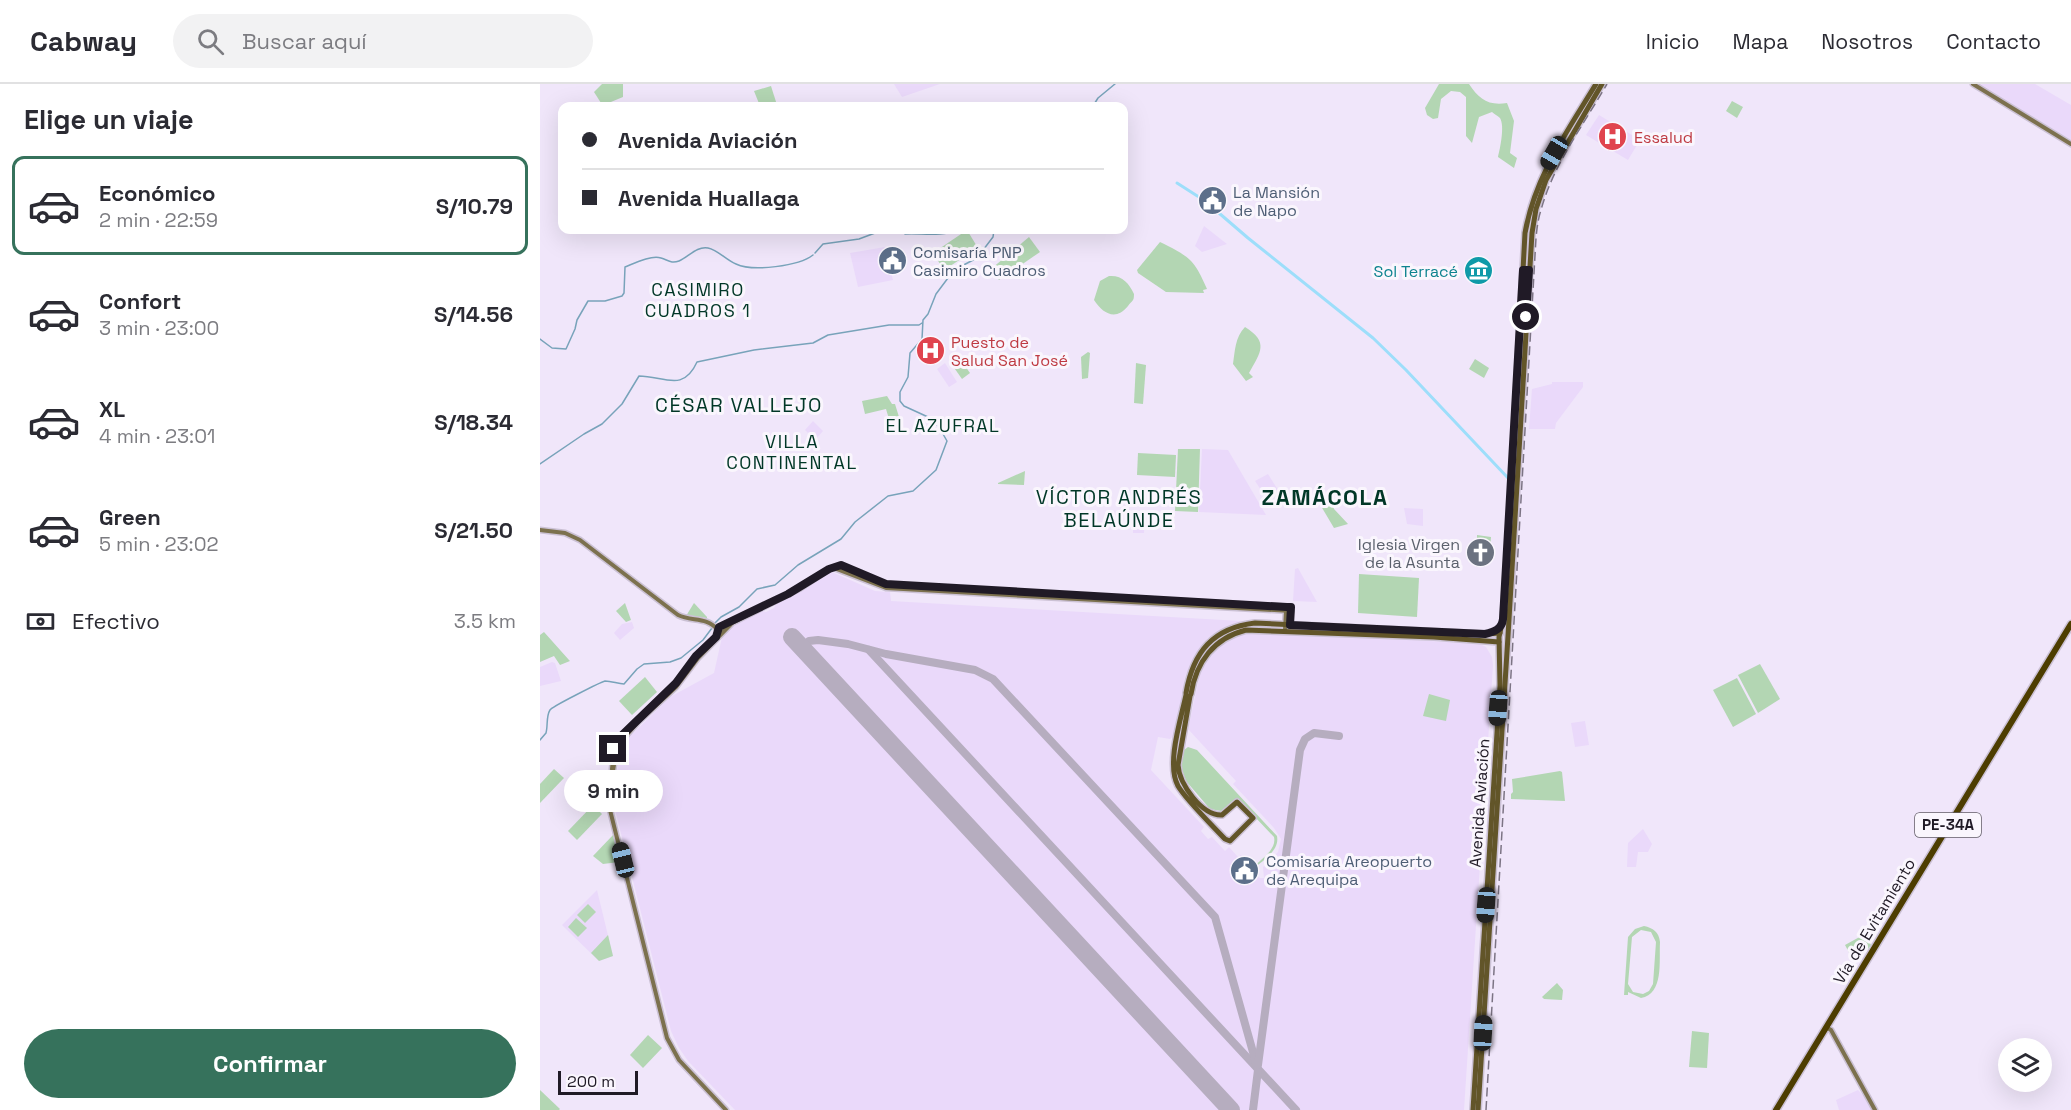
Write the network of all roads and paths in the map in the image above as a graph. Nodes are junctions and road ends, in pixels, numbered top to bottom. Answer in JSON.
{"nodes":[{"id":1,"x":1596,"y":84,"type":"edge"},
{"id":2,"x":1602,"y":84,"type":"edge"},
{"id":3,"x":1973,"y":84,"type":"edge"},
{"id":4,"x":1568,"y":135,"type":"junction"},
{"id":5,"x":1577,"y":141,"type":"dead end"},
{"id":6,"x":2071,"y":144,"type":"edge"},
{"id":7,"x":1526,"y":270,"type":"junction"},
{"id":8,"x":540,"y":530,"type":"edge"},
{"id":9,"x":1502,"y":624,"type":"junction"},
{"id":10,"x":2071,"y":624,"type":"edge"},
{"id":11,"x":1287,"y":627,"type":"junction"},
{"id":12,"x":720,"y":629,"type":"junction"},
{"id":13,"x":1500,"y":633,"type":"junction"},
{"id":14,"x":1485,"y":634,"type":"junction"},
{"id":15,"x":1436,"y":635,"type":"junction"},
{"id":16,"x":1509,"y":635,"type":"junction"},
{"id":17,"x":1489,"y":642,"type":"junction"},
{"id":18,"x":1499,"y":642,"type":"junction"},
{"id":19,"x":1508,"y":642,"type":"junction"},
{"id":20,"x":1500,"y":656,"type":"junction"},
{"id":21,"x":1186,"y":707,"type":"junction"},
{"id":22,"x":1826,"y":1027,"type":"junction"},
{"id":23,"x":726,"y":1110,"type":"edge"},
{"id":24,"x":1473,"y":1110,"type":"edge"},
{"id":25,"x":1478,"y":1110,"type":"edge"},
{"id":26,"x":1776,"y":1110,"type":"edge"},
{"id":27,"x":1875,"y":1110,"type":"edge"}],
"edges":[{"from":1,"to":4,"type":"main road","name":"Avenida Aviación"},
{"from":2,"to":4,"type":"main road","name":"Avenida Aviación"},
{"from":3,"to":6,"type":"main road"},
{"from":4,"to":5,"type":"main road"},
{"from":4,"to":7,"type":"main road","name":"Avenida Aviación"},
{"from":7,"to":9,"type":"main road","name":"Avenida Aviación"},
{"from":7,"to":16,"type":"main road","name":"Avenida Aviación"},
{"from":8,"to":12,"type":"main road"},
{"from":9,"to":13,"type":"main road","name":"Avenida Aviación"},
{"from":9,"to":14,"type":"main road"},
{"from":10,"to":22,"type":"highway","name":"Vía de Evitamiento","number":"PE-34A"},
{"from":11,"to":12,"type":"main road"},
{"from":11,"to":15,"type":"main road"},
{"from":11,"to":21,"type":"main road"},
{"from":12,"to":23,"type":"main road"},
{"from":13,"to":14,"type":"main road"},
{"from":13,"to":16,"type":"main road"},
{"from":13,"to":18,"type":"main road","name":"Avenida Aviación"},
{"from":14,"to":15,"type":"main road"},
{"from":15,"to":17,"type":"main road"},
{"from":16,"to":19,"type":"main road","name":"Avenida Aviación"},
{"from":17,"to":18,"type":"main road"},
{"from":17,"to":20,"type":"main road"},
{"from":18,"to":19,"type":"main road"},
{"from":18,"to":20,"type":"main road","name":"Avenida Aviación"},
{"from":19,"to":25,"type":"main road","name":"Avenida Aviación"},
{"from":20,"to":24,"type":"main road","name":"Avenida Aviación"},
{"from":21,"to":21,"type":"main road"},
{"from":22,"to":26,"type":"highway","name":"Vía de Evitamiento","number":"PE-34A"},
{"from":22,"to":27,"type":"main road"}]}
